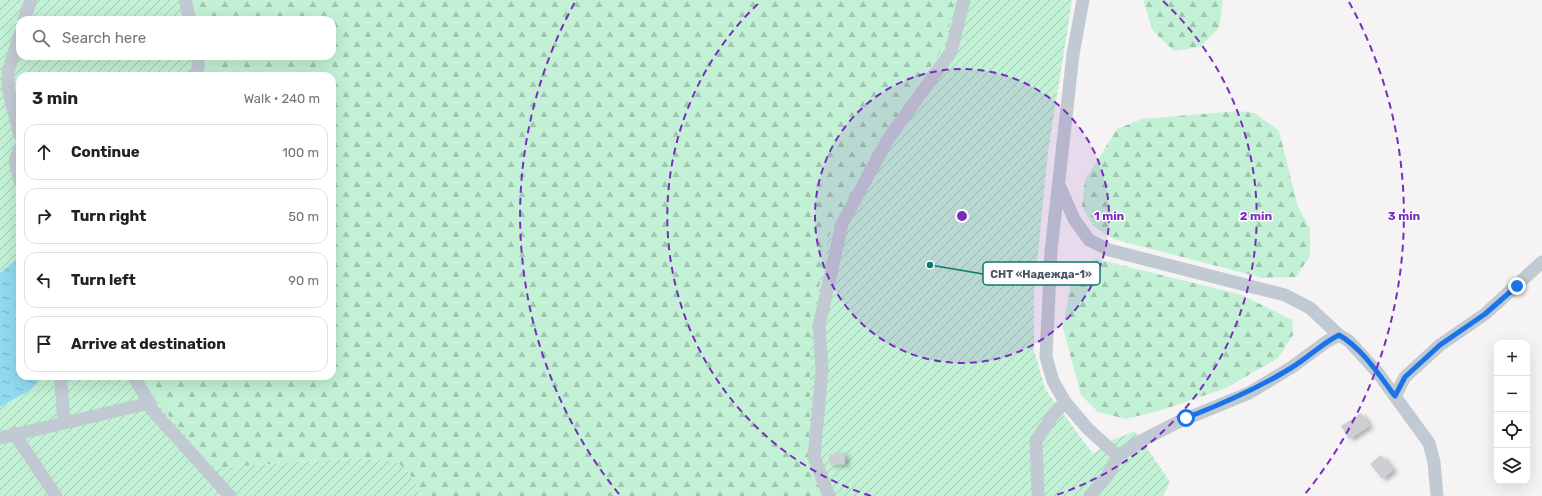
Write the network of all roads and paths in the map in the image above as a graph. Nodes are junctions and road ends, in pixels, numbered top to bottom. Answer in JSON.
{"nodes":[{"id":1,"x":31,"y":0,"type":"edge"},
{"id":2,"x":186,"y":0,"type":"edge"},
{"id":3,"x":964,"y":0,"type":"edge"},
{"id":4,"x":1083,"y":0,"type":"edge"},
{"id":5,"x":25,"y":16,"type":"edge"},
{"id":6,"x":189,"y":16,"type":"edge"},
{"id":7,"x":16,"y":47,"type":"edge"},
{"id":8,"x":198,"y":60,"type":"edge"},
{"id":9,"x":196,"y":72,"type":"edge"},
{"id":10,"x":16,"y":120,"type":"edge"},
{"id":11,"x":1059,"y":184,"type":"junction"},
{"id":12,"x":1542,"y":262,"type":"edge"},
{"id":13,"x":1339,"y":335,"type":"junction"},
{"id":14,"x":136,"y":380,"type":"edge"},
{"id":15,"x":61,"y":383,"type":"dead end"},
{"id":16,"x":1395,"y":396,"type":"junction"},
{"id":17,"x":1065,"y":402,"type":"junction"},
{"id":18,"x":150,"y":403,"type":"junction"},
{"id":19,"x":64,"y":422,"type":"junction"},
{"id":20,"x":14,"y":433,"type":"junction"},
{"id":21,"x":0,"y":438,"type":"edge"},
{"id":22,"x":1118,"y":456,"type":"junction"},
{"id":23,"x":56,"y":496,"type":"edge"},
{"id":24,"x":230,"y":496,"type":"edge"},
{"id":25,"x":829,"y":496,"type":"edge"},
{"id":26,"x":1038,"y":496,"type":"edge"},
{"id":27,"x":1090,"y":496,"type":"edge"},
{"id":28,"x":1437,"y":496,"type":"edge"}],
"edges":[{"from":1,"to":5,"type":"street"},
{"from":2,"to":6,"type":"street"},
{"from":3,"to":25,"type":"street"},
{"from":4,"to":11,"type":"street"},
{"from":7,"to":10,"type":"street"},
{"from":8,"to":9,"type":"street"},
{"from":11,"to":13,"type":"street"},
{"from":11,"to":17,"type":"street"},
{"from":12,"to":16,"type":"street"},
{"from":13,"to":16,"type":"street"},
{"from":13,"to":22,"type":"street"},
{"from":14,"to":18,"type":"street"},
{"from":15,"to":19,"type":"street"},
{"from":16,"to":28,"type":"street"},
{"from":17,"to":22,"type":"street"},
{"from":17,"to":26,"type":"street"},
{"from":18,"to":19,"type":"street"},
{"from":18,"to":24,"type":"street"},
{"from":19,"to":20,"type":"street"},
{"from":20,"to":21,"type":"street"},
{"from":20,"to":23,"type":"street"},
{"from":22,"to":27,"type":"street"}]}
